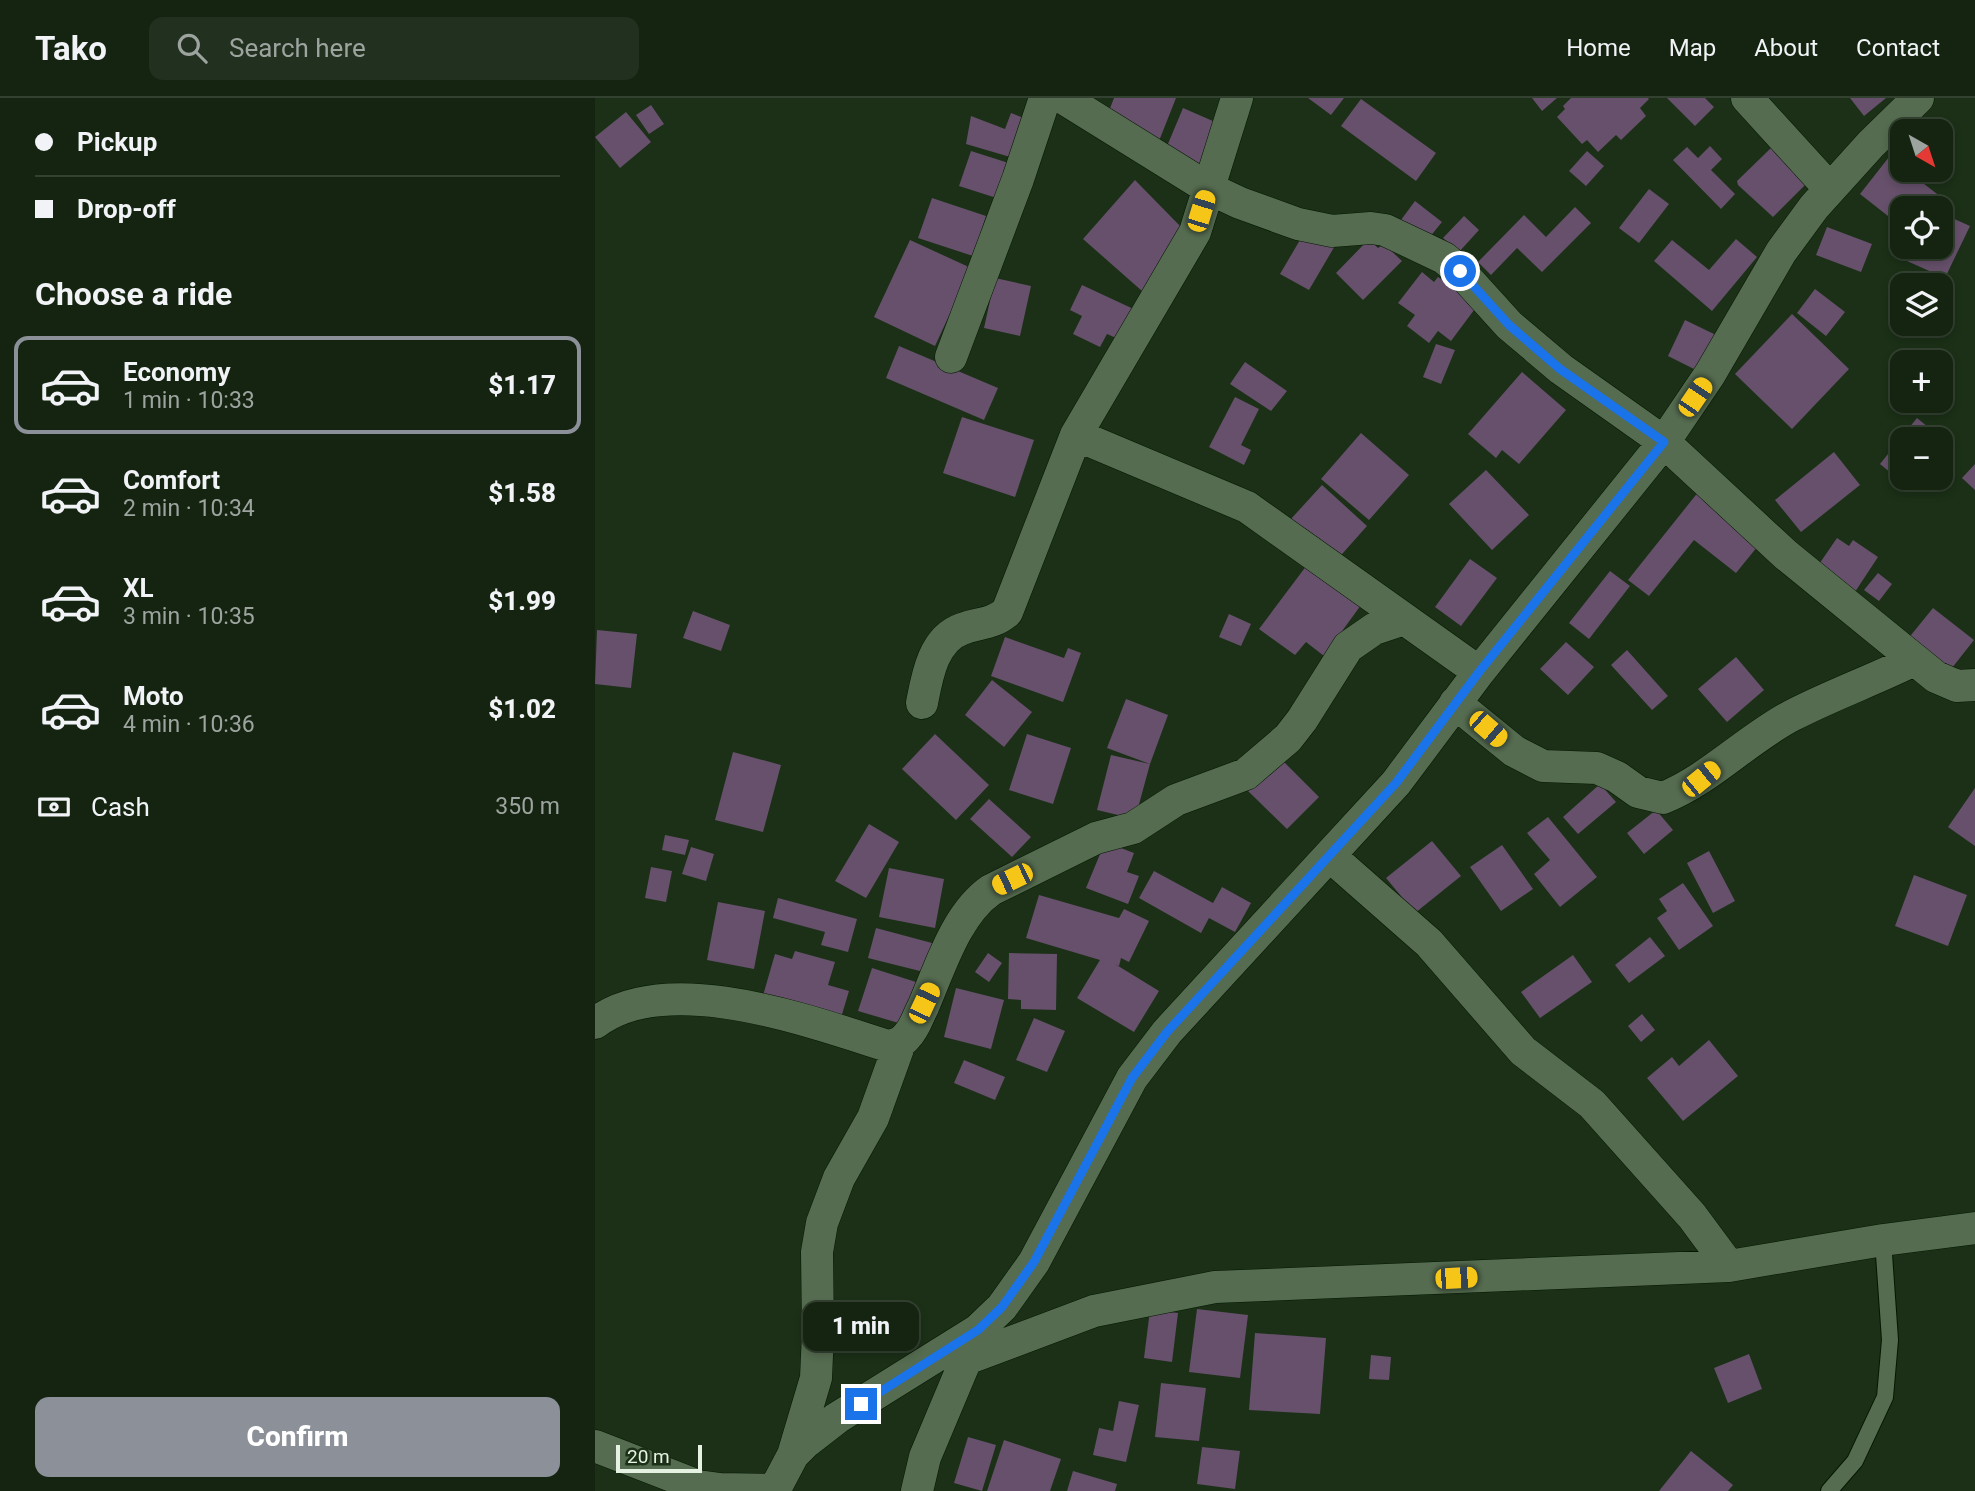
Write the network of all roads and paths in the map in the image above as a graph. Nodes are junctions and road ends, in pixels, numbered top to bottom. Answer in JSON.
{"nodes":[{"id":1,"x":1045,"y":98,"type":"edge"},
{"id":2,"x":1063,"y":98,"type":"edge"},
{"id":3,"x":1237,"y":98,"type":"edge"},
{"id":4,"x":1747,"y":98,"type":"edge"},
{"id":5,"x":1918,"y":98,"type":"edge"},
{"id":6,"x":1208,"y":188,"type":"junction"},
{"id":7,"x":1830,"y":189,"type":"junction"},
{"id":8,"x":951,"y":357,"type":"dead end"},
{"id":9,"x":1076,"y":435,"type":"junction"},
{"id":10,"x":1664,"y":442,"type":"junction"},
{"id":11,"x":1404,"y":619,"type":"junction"},
{"id":12,"x":1914,"y":660,"type":"junction"},
{"id":13,"x":1479,"y":672,"type":"junction"},
{"id":14,"x":1975,"y":685,"type":"edge"},
{"id":15,"x":922,"y":703,"type":"dead end"},
{"id":16,"x":1455,"y":703,"type":"junction"},
{"id":17,"x":1330,"y":856,"type":"junction"},
{"id":18,"x":595,"y":1023,"type":"edge"},
{"id":19,"x":900,"y":1043,"type":"junction"},
{"id":20,"x":1975,"y":1228,"type":"edge"},
{"id":21,"x":1883,"y":1240,"type":"junction"},
{"id":22,"x":1729,"y":1266,"type":"junction"},
{"id":23,"x":973,"y":1344,"type":"junction"},
{"id":24,"x":595,"y":1446,"type":"edge"},
{"id":25,"x":793,"y":1455,"type":"junction"},
{"id":26,"x":774,"y":1491,"type":"edge"},
{"id":27,"x":917,"y":1491,"type":"edge"},
{"id":28,"x":1829,"y":1491,"type":"edge"}],
"edges":[{"from":1,"to":8,"type":"street"},
{"from":2,"to":6,"type":"street"},
{"from":3,"to":6,"type":"street"},
{"from":4,"to":7,"type":"street"},
{"from":5,"to":7,"type":"street"},
{"from":6,"to":9,"type":"street"},
{"from":6,"to":10,"type":"street"},
{"from":7,"to":10,"type":"street"},
{"from":9,"to":11,"type":"street"},
{"from":9,"to":15,"type":"street"},
{"from":10,"to":12,"type":"street"},
{"from":10,"to":13,"type":"street"},
{"from":11,"to":13,"type":"street"},
{"from":11,"to":19,"type":"street"},
{"from":12,"to":14,"type":"street"},
{"from":12,"to":16,"type":"street"},
{"from":13,"to":16,"type":"street"},
{"from":16,"to":17,"type":"street"},
{"from":17,"to":22,"type":"street"},
{"from":17,"to":23,"type":"street"},
{"from":18,"to":19,"type":"street"},
{"from":19,"to":25,"type":"street"},
{"from":20,"to":21,"type":"street"},
{"from":21,"to":22,"type":"street"},
{"from":21,"to":28,"type":"lane"},
{"from":22,"to":23,"type":"street"},
{"from":23,"to":25,"type":"street"},
{"from":23,"to":27,"type":"street"},
{"from":24,"to":26,"type":"street"},
{"from":25,"to":26,"type":"street"}]}
